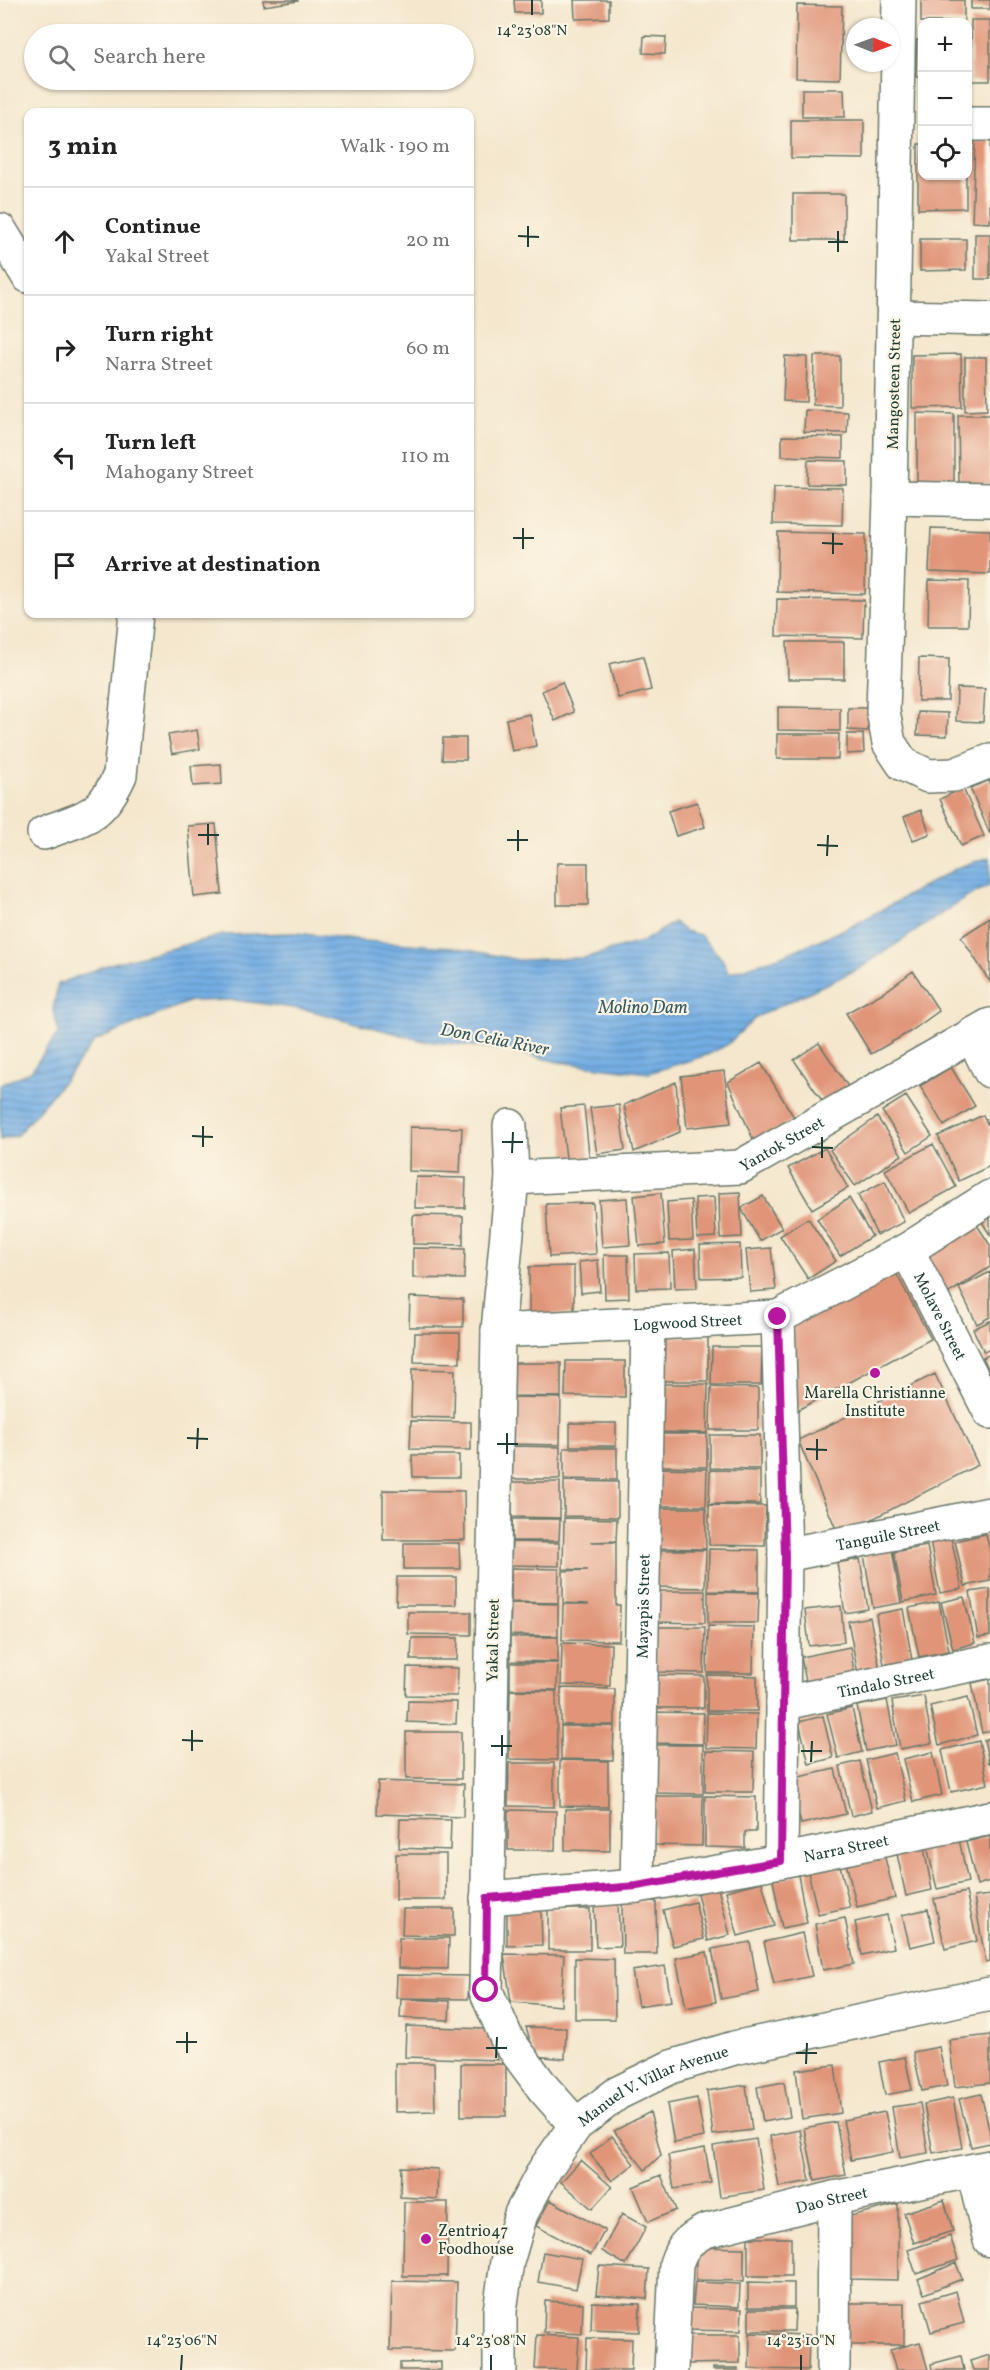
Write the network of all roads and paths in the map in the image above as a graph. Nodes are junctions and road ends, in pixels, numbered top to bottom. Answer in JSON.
{"nodes":[{"id":1,"x":899,"y":0,"type":"edge"},
{"id":2,"x":910,"y":124,"type":"edge"},
{"id":3,"x":972,"y":124,"type":"edge"},
{"id":4,"x":990,"y":124,"type":"edge"},
{"id":5,"x":0,"y":230,"type":"edge"},
{"id":6,"x":24,"y":269,"type":"edge"},
{"id":7,"x":894,"y":317,"type":"junction"},
{"id":8,"x":990,"y":320,"type":"edge"},
{"id":9,"x":890,"y":498,"type":"junction"},
{"id":10,"x":990,"y":500,"type":"edge"},
{"id":11,"x":136,"y":618,"type":"edge"},
{"id":12,"x":990,"y":761,"type":"edge"},
{"id":13,"x":44,"y":833,"type":"dead end"},
{"id":14,"x":981,"y":1030,"type":"edge"},
{"id":15,"x":990,"y":1071,"type":"edge"},
{"id":16,"x":510,"y":1126,"type":"dead end"},
{"id":17,"x":512,"y":1178,"type":"junction"},
{"id":18,"x":990,"y":1197,"type":"edge"},
{"id":19,"x":907,"y":1250,"type":"junction"},
{"id":20,"x":778,"y":1317,"type":"junction"},
{"id":21,"x":648,"y":1325,"type":"junction"},
{"id":22,"x":498,"y":1331,"type":"junction"},
{"id":23,"x":990,"y":1412,"type":"edge"},
{"id":24,"x":990,"y":1514,"type":"edge"},
{"id":25,"x":785,"y":1556,"type":"junction"},
{"id":26,"x":990,"y":1661,"type":"edge"},
{"id":27,"x":783,"y":1703,"type":"junction"},
{"id":28,"x":990,"y":1818,"type":"edge"},
{"id":29,"x":781,"y":1861,"type":"junction"},
{"id":30,"x":637,"y":1886,"type":"junction"},
{"id":31,"x":487,"y":1898,"type":"junction"},
{"id":32,"x":990,"y":1994,"type":"edge"},
{"id":33,"x":576,"y":2125,"type":"junction"},
{"id":34,"x":981,"y":2169,"type":"edge"},
{"id":35,"x":834,"y":2198,"type":"junction"},
{"id":36,"x":990,"y":2240,"type":"edge"},
{"id":37,"x":833,"y":2367,"type":"dead end"},
{"id":38,"x":500,"y":2370,"type":"edge"},
{"id":39,"x":671,"y":2370,"type":"edge"}],
"edges":[{"from":1,"to":2,"type":"street","name":"Mangosteen Street"},
{"from":2,"to":7,"type":"street","name":"Mangosteen Street"},
{"from":3,"to":4,"type":"street"},
{"from":5,"to":6,"type":"street"},
{"from":7,"to":8,"type":"street"},
{"from":7,"to":9,"type":"street","name":"Mangosteen Street"},
{"from":9,"to":10,"type":"street"},
{"from":9,"to":12,"type":"street","name":"Mangosteen Street"},
{"from":11,"to":13,"type":"street"},
{"from":14,"to":15,"type":"street"},
{"from":14,"to":17,"type":"street","name":"Yantok Street"},
{"from":16,"to":17,"type":"street","name":"Yakal Street"},
{"from":17,"to":22,"type":"street","name":"Yakal Street"},
{"from":18,"to":19,"type":"street","name":"Logwood Street"},
{"from":19,"to":20,"type":"street","name":"Logwood Street"},
{"from":19,"to":23,"type":"street","name":"Molave Street"},
{"from":20,"to":21,"type":"street","name":"Logwood Street"},
{"from":20,"to":25,"type":"street"},
{"from":21,"to":22,"type":"street","name":"Logwood Street"},
{"from":21,"to":30,"type":"street","name":"Mayapis Street"},
{"from":22,"to":31,"type":"street","name":"Yakal Street"},
{"from":24,"to":25,"type":"street","name":"Tanguile Street"},
{"from":25,"to":27,"type":"street"},
{"from":26,"to":27,"type":"street","name":"Tindalo Street"},
{"from":27,"to":29,"type":"street"},
{"from":28,"to":29,"type":"street","name":"Narra Street"},
{"from":29,"to":30,"type":"street","name":"Narra Street"},
{"from":30,"to":31,"type":"street","name":"Narra Street"},
{"from":31,"to":33,"type":"street","name":"Yakal Street"},
{"from":32,"to":33,"type":"street","name":"Manuel V. Villar Avenue"},
{"from":33,"to":38,"type":"street","name":"Manuel V. Villar Avenue"},
{"from":34,"to":35,"type":"street","name":"Dao Street"},
{"from":34,"to":36,"type":"street"},
{"from":35,"to":37,"type":"street"},
{"from":35,"to":39,"type":"street","name":"Dao Street"}]}
